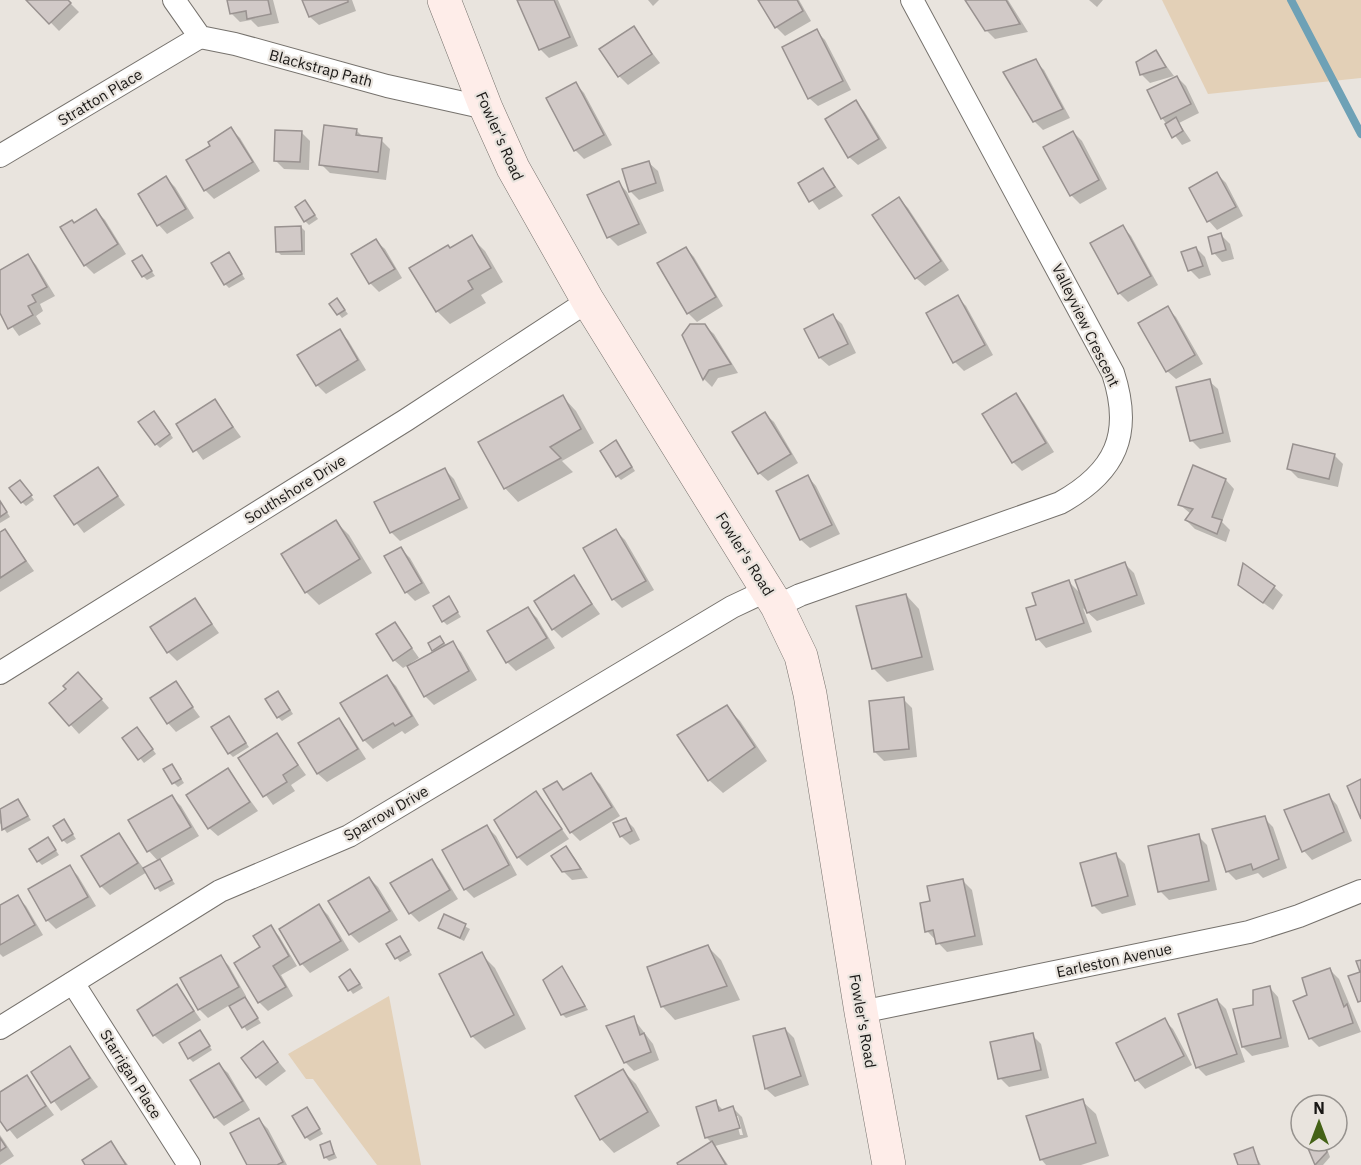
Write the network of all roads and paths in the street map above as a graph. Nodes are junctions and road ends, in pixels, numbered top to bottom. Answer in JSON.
{"nodes":[{"id":1,"x":174,"y":0,"type":"edge"},
{"id":2,"x":444,"y":0,"type":"edge"},
{"id":3,"x":912,"y":0,"type":"edge"},
{"id":4,"x":200,"y":38,"type":"junction"},
{"id":5,"x":486,"y":108,"type":"junction"},
{"id":6,"x":0,"y":156,"type":"edge"},
{"id":7,"x":588,"y":301,"type":"junction"},
{"id":8,"x":773,"y":598,"type":"junction"},
{"id":9,"x":0,"y":674,"type":"edge"},
{"id":10,"x":1361,"y":891,"type":"edge"},
{"id":11,"x":73,"y":983,"type":"junction"},
{"id":12,"x":861,"y":1012,"type":"junction"},
{"id":13,"x":0,"y":1028,"type":"edge"},
{"id":14,"x":189,"y":1165,"type":"edge"},
{"id":15,"x":889,"y":1165,"type":"edge"}],
"edges":[{"from":1,"to":4,"type":"street"},
{"from":2,"to":5,"type":"street","name":"Fowler's Road"},
{"from":3,"to":8,"type":"street","name":"Valleyview Crescent"},
{"from":4,"to":5,"type":"street","name":"Blackstrap Path"},
{"from":4,"to":6,"type":"street","name":"Stratton Place"},
{"from":5,"to":7,"type":"street","name":"Fowler's Road"},
{"from":7,"to":8,"type":"street","name":"Fowler's Road"},
{"from":7,"to":9,"type":"street","name":"Southshore Drive"},
{"from":8,"to":11,"type":"street","name":"Sparrow Drive"},
{"from":8,"to":12,"type":"street","name":"Fowler's Road"},
{"from":10,"to":12,"type":"street","name":"Earleston Avenue"},
{"from":11,"to":13,"type":"street","name":"Sparrow Drive"},
{"from":11,"to":14,"type":"street","name":"Starrigan Place"},
{"from":12,"to":15,"type":"street","name":"Fowler's Road"}]}
